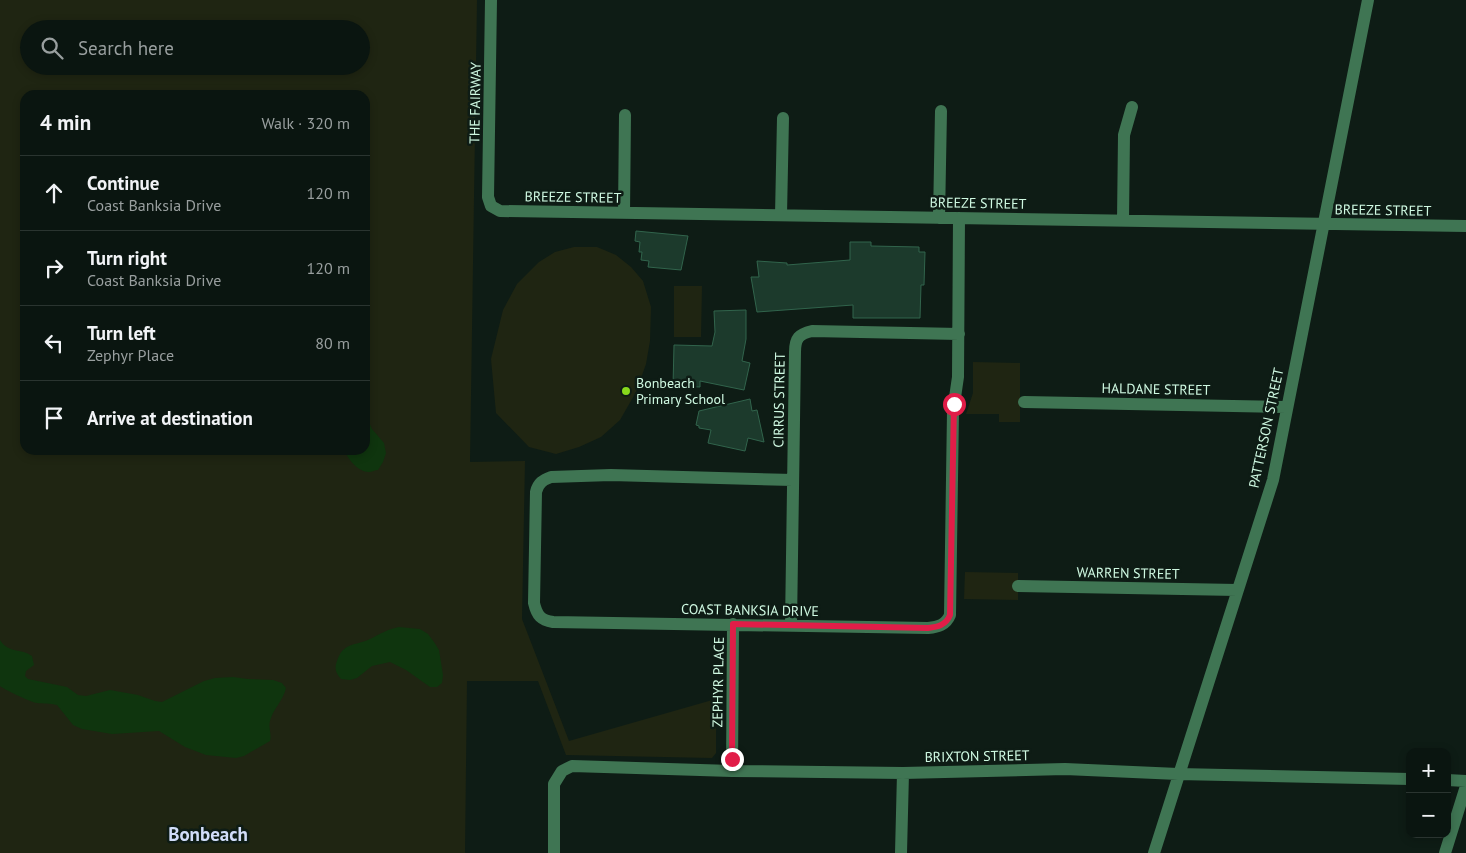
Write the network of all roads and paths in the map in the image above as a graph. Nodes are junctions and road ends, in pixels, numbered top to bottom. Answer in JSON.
{"nodes":[{"id":1,"x":491,"y":0,"type":"edge"},
{"id":2,"x":1368,"y":0,"type":"edge"},
{"id":3,"x":1132,"y":107,"type":"dead end"},
{"id":4,"x":941,"y":111,"type":"dead end"},
{"id":5,"x":626,"y":115,"type":"dead end"},
{"id":6,"x":783,"y":118,"type":"dead end"},
{"id":7,"x":491,"y":206,"type":"joint"},
{"id":8,"x":624,"y":213,"type":"junction"},
{"id":9,"x":781,"y":215,"type":"junction"},
{"id":10,"x":939,"y":218,"type":"junction"},
{"id":11,"x":959,"y":218,"type":"junction"},
{"id":12,"x":1122,"y":220,"type":"junction"},
{"id":13,"x":1323,"y":224,"type":"junction"},
{"id":14,"x":1466,"y":226,"type":"edge"},
{"id":15,"x":959,"y":334,"type":"junction"},
{"id":16,"x":1024,"y":402,"type":"dead end"},
{"id":17,"x":1286,"y":406,"type":"junction"},
{"id":18,"x":794,"y":480,"type":"junction"},
{"id":19,"x":1018,"y":586,"type":"dead end"},
{"id":20,"x":1237,"y":590,"type":"junction"},
{"id":21,"x":733,"y":624,"type":"junction"},
{"id":22,"x":791,"y":625,"type":"junction"},
{"id":23,"x":732,"y":771,"type":"junction"},
{"id":24,"x":903,"y":772,"type":"junction"},
{"id":25,"x":1178,"y":774,"type":"junction"},
{"id":26,"x":1406,"y":779,"type":"edge"},
{"id":27,"x":1451,"y":780,"type":"edge"},
{"id":28,"x":1466,"y":781,"type":"edge"},
{"id":29,"x":1466,"y":786,"type":"edge"},
{"id":30,"x":554,"y":853,"type":"edge"},
{"id":31,"x":901,"y":853,"type":"edge"},
{"id":32,"x":1154,"y":853,"type":"edge"},
{"id":33,"x":1445,"y":853,"type":"edge"}],
"edges":[{"from":1,"to":7,"type":"street","name":"THE FAIRWAY"},
{"from":2,"to":13,"type":"street","name":"PATTERSON STREET"},
{"from":3,"to":12,"type":"street"},
{"from":4,"to":10,"type":"street"},
{"from":5,"to":8,"type":"street"},
{"from":6,"to":9,"type":"street"},
{"from":7,"to":8,"type":"street","name":"BREEZE STREET"},
{"from":8,"to":9,"type":"street","name":"BREEZE STREET"},
{"from":9,"to":10,"type":"street","name":"BREEZE STREET"},
{"from":10,"to":11,"type":"street","name":"BREEZE STREET"},
{"from":11,"to":12,"type":"street","name":"BREEZE STREET"},
{"from":11,"to":15,"type":"street","name":"COAST BANKSIA DRIVE"},
{"from":12,"to":13,"type":"street","name":"BREEZE STREET"},
{"from":13,"to":14,"type":"street","name":"BREEZE STREET"},
{"from":13,"to":17,"type":"street","name":"PATTERSON STREET"},
{"from":15,"to":18,"type":"street","name":"CIRRUS STREET"},
{"from":15,"to":22,"type":"street","name":"COAST BANKSIA DRIVE"},
{"from":16,"to":17,"type":"street","name":"HALDANE STREET"},
{"from":17,"to":20,"type":"street","name":"PATTERSON STREET"},
{"from":18,"to":21,"type":"street","name":"COAST BANKSIA DRIVE"},
{"from":18,"to":22,"type":"street","name":"CIRRUS STREET"},
{"from":19,"to":20,"type":"street","name":"WARREN STREET"},
{"from":20,"to":25,"type":"street","name":"PATTERSON STREET"},
{"from":21,"to":22,"type":"street","name":"COAST BANKSIA DRIVE"},
{"from":21,"to":23,"type":"street","name":"ZEPHYR PLACE"},
{"from":23,"to":24,"type":"street","name":"BRIXTON STREET"},
{"from":23,"to":30,"type":"street","name":"BRIXTON STREET"},
{"from":24,"to":25,"type":"street","name":"BRIXTON STREET"},
{"from":24,"to":31,"type":"street"},
{"from":25,"to":26,"type":"street","name":"BRIXTON STREET"},
{"from":25,"to":32,"type":"street","name":"PATTERSON STREET"},
{"from":27,"to":28,"type":"street"},
{"from":29,"to":33,"type":"street"}]}
